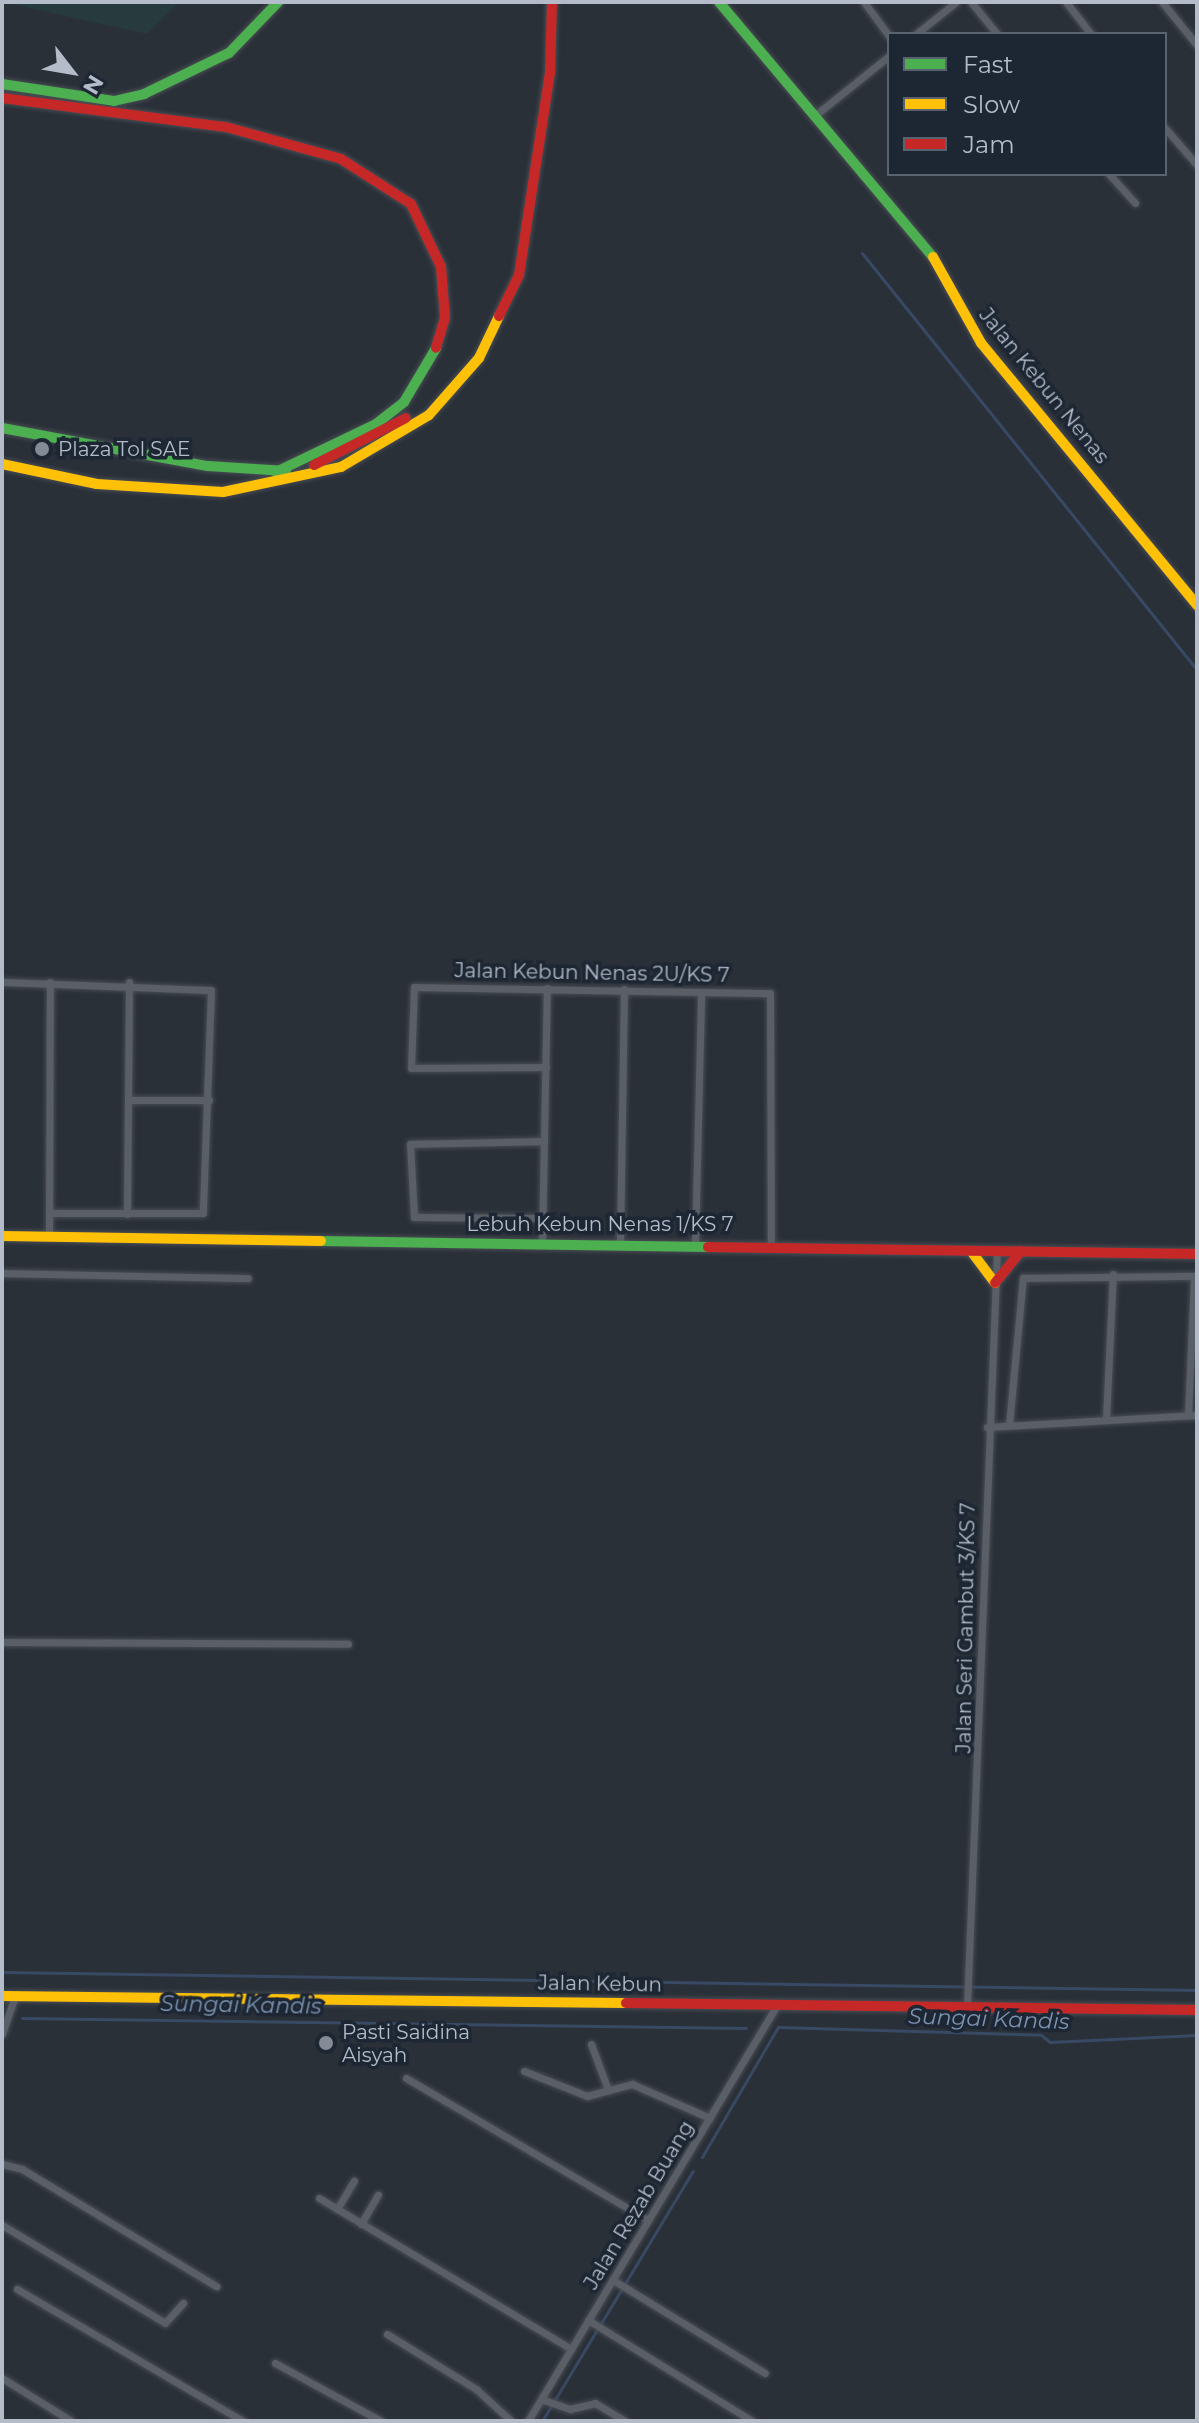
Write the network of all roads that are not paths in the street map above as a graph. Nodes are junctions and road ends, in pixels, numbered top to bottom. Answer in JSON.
{"nodes":[{"id":1,"x":278,"y":2,"type":"edge"},
{"id":2,"x":552,"y":2,"type":"edge"},
{"id":3,"x":719,"y":2,"type":"edge"},
{"id":4,"x":864,"y":2,"type":"edge"},
{"id":5,"x":956,"y":2,"type":"edge"},
{"id":6,"x":971,"y":2,"type":"edge"},
{"id":7,"x":1066,"y":2,"type":"edge"},
{"id":8,"x":1162,"y":2,"type":"edge"},
{"id":9,"x":918,"y":32,"type":"edge"},
{"id":10,"x":995,"y":32,"type":"edge"},
{"id":11,"x":1089,"y":32,"type":"edge"},
{"id":12,"x":887,"y":33,"type":"edge"},
{"id":13,"x":1197,"y":45,"type":"edge"},
{"id":14,"x":887,"y":58,"type":"edge"},
{"id":15,"x":2,"y":84,"type":"edge"},
{"id":16,"x":2,"y":98,"type":"edge"},
{"id":17,"x":811,"y":119,"type":"junction"},
{"id":18,"x":1167,"y":130,"type":"edge"},
{"id":19,"x":1197,"y":165,"type":"edge"},
{"id":20,"x":1111,"y":176,"type":"edge"},
{"id":21,"x":1135,"y":203,"type":"dead end"},
{"id":22,"x":406,"y":418,"type":"dead end"},
{"id":23,"x":2,"y":428,"type":"edge"},
{"id":24,"x":2,"y":464,"type":"edge"},
{"id":25,"x":276,"y":472,"type":"junction"},
{"id":26,"x":1197,"y":605,"type":"edge"},
{"id":27,"x":2,"y":982,"type":"edge"},
{"id":28,"x":50,"y":982,"type":"junction"},
{"id":29,"x":129,"y":982,"type":"junction"},
{"id":30,"x":547,"y":988,"type":"junction"},
{"id":31,"x":624,"y":989,"type":"junction"},
{"id":32,"x":701,"y":992,"type":"junction"},
{"id":33,"x":546,"y":1067,"type":"junction"},
{"id":34,"x":128,"y":1100,"type":"junction"},
{"id":35,"x":209,"y":1100,"type":"junction"},
{"id":36,"x":544,"y":1141,"type":"junction"},
{"id":37,"x":49,"y":1213,"type":"junction"},
{"id":38,"x":127,"y":1214,"type":"junction"},
{"id":39,"x":543,"y":1218,"type":"junction"},
{"id":40,"x":2,"y":1236,"type":"edge"},
{"id":41,"x":49,"y":1237,"type":"junction"},
{"id":42,"x":542,"y":1242,"type":"junction"},
{"id":43,"x":620,"y":1242,"type":"junction"},
{"id":44,"x":771,"y":1243,"type":"junction"},
{"id":45,"x":695,"y":1244,"type":"junction"},
{"id":46,"x":971,"y":1251,"type":"junction"},
{"id":47,"x":997,"y":1251,"type":"junction"},
{"id":48,"x":1021,"y":1251,"type":"junction"},
{"id":49,"x":1197,"y":1254,"type":"edge"},
{"id":50,"x":2,"y":1273,"type":"edge"},
{"id":51,"x":1113,"y":1274,"type":"junction"},
{"id":52,"x":1196,"y":1276,"type":"edge"},
{"id":53,"x":248,"y":1278,"type":"dead end"},
{"id":54,"x":995,"y":1283,"type":"junction"},
{"id":55,"x":1193,"y":1415,"type":"edge"},
{"id":56,"x":1106,"y":1420,"type":"junction"},
{"id":57,"x":1009,"y":1425,"type":"junction"},
{"id":58,"x":987,"y":1427,"type":"junction"},
{"id":59,"x":2,"y":1642,"type":"edge"},
{"id":60,"x":348,"y":1644,"type":"dead end"},
{"id":61,"x":2,"y":1996,"type":"edge"},
{"id":62,"x":15,"y":1996,"type":"junction"},
{"id":63,"x":777,"y":2005,"type":"junction"},
{"id":64,"x":967,"y":2007,"type":"junction"},
{"id":65,"x":1197,"y":2010,"type":"edge"},
{"id":66,"x":2,"y":2034,"type":"edge"},
{"id":67,"x":591,"y":2044,"type":"dead end"},
{"id":68,"x":524,"y":2071,"type":"dead end"},
{"id":69,"x":406,"y":2078,"type":"dead end"},
{"id":70,"x":607,"y":2087,"type":"junction"},
{"id":71,"x":710,"y":2118,"type":"junction"},
{"id":72,"x":2,"y":2164,"type":"edge"},
{"id":73,"x":354,"y":2181,"type":"dead end"},
{"id":74,"x":378,"y":2195,"type":"dead end"},
{"id":75,"x":319,"y":2198,"type":"dead end"},
{"id":76,"x":337,"y":2209,"type":"junction"},
{"id":77,"x":648,"y":2220,"type":"junction"},
{"id":78,"x":361,"y":2224,"type":"junction"},
{"id":79,"x":2,"y":2225,"type":"edge"},
{"id":80,"x":615,"y":2281,"type":"junction"},
{"id":81,"x":216,"y":2286,"type":"dead end"},
{"id":82,"x":17,"y":2289,"type":"dead end"},
{"id":83,"x":183,"y":2303,"type":"dead end"},
{"id":84,"x":591,"y":2322,"type":"junction"},
{"id":85,"x":387,"y":2334,"type":"dead end"},
{"id":86,"x":571,"y":2349,"type":"junction"},
{"id":87,"x":275,"y":2363,"type":"dead end"},
{"id":88,"x":765,"y":2373,"type":"dead end"},
{"id":89,"x":2,"y":2378,"type":"edge"},
{"id":90,"x":543,"y":2401,"type":"junction"},
{"id":91,"x":71,"y":2421,"type":"edge"},
{"id":92,"x":243,"y":2421,"type":"edge"},
{"id":93,"x":381,"y":2421,"type":"edge"},
{"id":94,"x":511,"y":2421,"type":"edge"},
{"id":95,"x":528,"y":2421,"type":"edge"},
{"id":96,"x":625,"y":2421,"type":"edge"},
{"id":97,"x":752,"y":2421,"type":"edge"}],
"edges":[{"from":1,"to":15,"type":"main road"},
{"from":2,"to":24,"type":"main road"},
{"from":3,"to":17,"type":"main road","name":"Jalan Kebun Nenas"},
{"from":4,"to":12,"type":"street"},
{"from":5,"to":9,"type":"street"},
{"from":6,"to":10,"type":"street"},
{"from":7,"to":11,"type":"street"},
{"from":8,"to":13,"type":"street"},
{"from":14,"to":17,"type":"street"},
{"from":16,"to":25,"type":"main road"},
{"from":17,"to":26,"type":"main road","name":"Jalan Kebun Nenas"},
{"from":18,"to":19,"type":"street"},
{"from":20,"to":21,"type":"street"},
{"from":22,"to":25,"type":"main road"},
{"from":23,"to":25,"type":"main road"},
{"from":27,"to":28,"type":"street"},
{"from":28,"to":29,"type":"street"},
{"from":28,"to":37,"type":"street"},
{"from":29,"to":34,"type":"street"},
{"from":29,"to":35,"type":"street"},
{"from":30,"to":31,"type":"street","name":"Jalan Kebun Nenas 2U/KS 7"},
{"from":30,"to":33,"type":"street"},
{"from":30,"to":33,"type":"street","name":"Jalan Kebun Nenas 2U/KS 7"},
{"from":31,"to":32,"type":"street","name":"Jalan Kebun Nenas 2U/KS 7"},
{"from":31,"to":43,"type":"street"},
{"from":32,"to":44,"type":"street","name":"Jalan Kebun Nenas 2U/KS 7"},
{"from":32,"to":45,"type":"street"},
{"from":33,"to":36,"type":"street"},
{"from":34,"to":35,"type":"street"},
{"from":34,"to":38,"type":"street"},
{"from":35,"to":38,"type":"street"},
{"from":36,"to":39,"type":"street"},
{"from":36,"to":39,"type":"street"},
{"from":37,"to":38,"type":"street"},
{"from":37,"to":41,"type":"street"},
{"from":39,"to":42,"type":"street"},
{"from":40,"to":41,"type":"main road","name":"Lebuh Kebun Nenas 1/KS 7"},
{"from":41,"to":42,"type":"main road","name":"Lebuh Kebun Nenas 1/KS 7"},
{"from":42,"to":43,"type":"main road","name":"Lebuh Kebun Nenas 1/KS 7"},
{"from":43,"to":45,"type":"main road","name":"Lebuh Kebun Nenas 1/KS 7"},
{"from":44,"to":45,"type":"main road","name":"Lebuh Kebun Nenas 1/KS 7"},
{"from":44,"to":46,"type":"main road","name":"Lebuh Kebun Nenas 1/KS 7"},
{"from":46,"to":47,"type":"main road","name":"Lebuh Kebun Nenas 1/KS 7"},
{"from":46,"to":54,"type":"main road"},
{"from":47,"to":48,"type":"main road","name":"Lebuh Kebun Nenas 1/KS 7"},
{"from":47,"to":54,"type":"street","name":"Jalan Seri Gambut 3/KS 7"},
{"from":48,"to":49,"type":"main road","name":"Lebuh Kebun Nenas 1/KS 7"},
{"from":48,"to":54,"type":"main road"},
{"from":50,"to":53,"type":"street"},
{"from":51,"to":52,"type":"street"},
{"from":51,"to":56,"type":"street"},
{"from":51,"to":57,"type":"street"},
{"from":52,"to":55,"type":"street"},
{"from":54,"to":58,"type":"street","name":"Jalan Seri Gambut 3/KS 7"},
{"from":55,"to":56,"type":"street"},
{"from":56,"to":57,"type":"street"},
{"from":57,"to":58,"type":"street"},
{"from":58,"to":64,"type":"street","name":"Jalan Seri Gambut 3/KS 7"},
{"from":59,"to":60,"type":"street"},
{"from":61,"to":62,"type":"main road","name":"Jalan Kebun"},
{"from":62,"to":63,"type":"main road","name":"Jalan Kebun"},
{"from":62,"to":66,"type":"street"},
{"from":63,"to":64,"type":"main road","name":"Jalan Kebun"},
{"from":63,"to":71,"type":"street","name":"Jalan Rezab Buang"},
{"from":64,"to":65,"type":"main road","name":"Jalan Kebun"},
{"from":67,"to":70,"type":"street"},
{"from":68,"to":70,"type":"street"},
{"from":69,"to":77,"type":"street"},
{"from":70,"to":71,"type":"street"},
{"from":71,"to":77,"type":"street","name":"Jalan Rezab Buang"},
{"from":72,"to":81,"type":"street"},
{"from":73,"to":76,"type":"street"},
{"from":74,"to":78,"type":"street"},
{"from":75,"to":76,"type":"street"},
{"from":76,"to":78,"type":"street"},
{"from":77,"to":80,"type":"street","name":"Jalan Rezab Buang"},
{"from":78,"to":86,"type":"street"},
{"from":79,"to":83,"type":"street"},
{"from":80,"to":84,"type":"street","name":"Jalan Rezab Buang"},
{"from":80,"to":88,"type":"street"},
{"from":82,"to":92,"type":"street"},
{"from":84,"to":86,"type":"street","name":"Jalan Rezab Buang"},
{"from":84,"to":97,"type":"street"},
{"from":85,"to":94,"type":"street"},
{"from":86,"to":90,"type":"street","name":"Jalan Rezab Buang"},
{"from":87,"to":93,"type":"street"},
{"from":89,"to":91,"type":"street"},
{"from":90,"to":95,"type":"street","name":"Jalan Rezab Buang"},
{"from":90,"to":96,"type":"street"}]}
